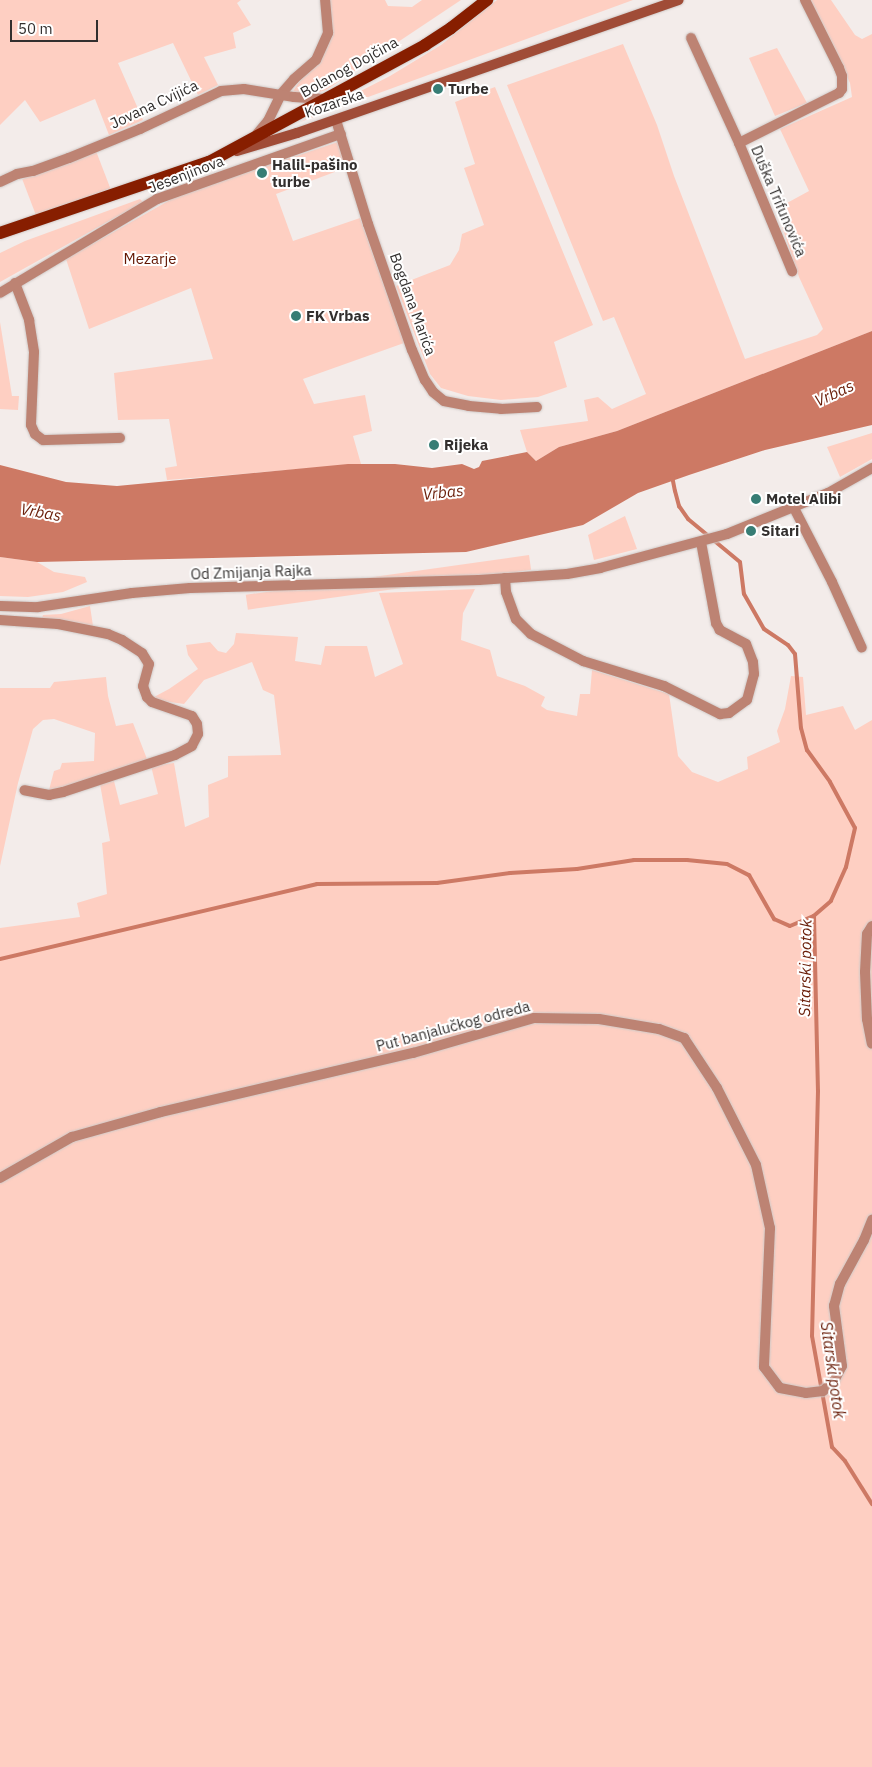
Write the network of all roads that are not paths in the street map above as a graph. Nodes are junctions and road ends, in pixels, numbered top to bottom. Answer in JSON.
{"nodes":[{"id":1,"x":325,"y":0,"type":"edge"},
{"id":2,"x":487,"y":0,"type":"edge"},
{"id":3,"x":678,"y":0,"type":"edge"},
{"id":4,"x":804,"y":0,"type":"edge"},
{"id":5,"x":691,"y":38,"type":"dead end"},
{"id":6,"x":282,"y":94,"type":"junction"},
{"id":7,"x":327,"y":99,"type":"junction"},
{"id":8,"x":336,"y":120,"type":"junction"},
{"id":9,"x":341,"y":134,"type":"junction"},
{"id":10,"x":252,"y":138,"type":"junction"},
{"id":11,"x":739,"y":143,"type":"junction"},
{"id":12,"x":222,"y":156,"type":"junction"},
{"id":13,"x":0,"y":182,"type":"edge"},
{"id":14,"x":0,"y":233,"type":"edge"},
{"id":15,"x":792,"y":271,"type":"dead end"},
{"id":16,"x":15,"y":283,"type":"junction"},
{"id":17,"x":0,"y":293,"type":"edge"},
{"id":18,"x":538,"y":407,"type":"dead end"},
{"id":19,"x":120,"y":438,"type":"dead end"},
{"id":20,"x":872,"y":468,"type":"edge"},
{"id":21,"x":794,"y":508,"type":"junction"},
{"id":22,"x":701,"y":542,"type":"junction"},
{"id":23,"x":505,"y":578,"type":"junction"},
{"id":24,"x":0,"y":606,"type":"edge"},
{"id":25,"x":0,"y":620,"type":"edge"},
{"id":26,"x":862,"y":648,"type":"dead end"},
{"id":27,"x":24,"y":790,"type":"dead end"},
{"id":28,"x":872,"y":926,"type":"edge"},
{"id":29,"x":872,"y":1044,"type":"edge"},
{"id":30,"x":0,"y":1178,"type":"edge"},
{"id":31,"x":872,"y":1220,"type":"edge"}],
"edges":[{"from":1,"to":6,"type":"street"},
{"from":2,"to":7,"type":"main road","name":"Bolanog Dojčina"},
{"from":3,"to":8,"type":"main road","name":"Kozarska"},
{"from":4,"to":11,"type":"street","name":"Duška Trifunovića"},
{"from":5,"to":11,"type":"street","name":"Duška Trifunovića"},
{"from":6,"to":7,"type":"street","name":"Jovana Cvijića"},
{"from":6,"to":10,"type":"street"},
{"from":6,"to":13,"type":"street","name":"Jovana Cvijića"},
{"from":7,"to":10,"type":"main road","name":"Bolanog Dojčina"},
{"from":8,"to":9,"type":"street","name":"Bogdana Marića"},
{"from":8,"to":12,"type":"main road","name":"Kozarska"},
{"from":9,"to":16,"type":"street","name":"Jesenjinova"},
{"from":9,"to":18,"type":"street","name":"Bogdana Marića"},
{"from":10,"to":12,"type":"main road","name":"Bolanog Dojčina"},
{"from":11,"to":15,"type":"street","name":"Duška Trifunovića"},
{"from":12,"to":14,"type":"main road","name":"Kozarska"},
{"from":16,"to":17,"type":"street","name":"Jesenjinova"},
{"from":16,"to":19,"type":"street"},
{"from":20,"to":21,"type":"street","name":"Od Zmijanja Rajka"},
{"from":21,"to":22,"type":"street","name":"Od Zmijanja Rajka"},
{"from":21,"to":26,"type":"street"},
{"from":22,"to":23,"type":"street","name":"Od Zmijanja Rajka"},
{"from":22,"to":23,"type":"street"},
{"from":23,"to":24,"type":"street","name":"Od Zmijanja Rajka"},
{"from":25,"to":27,"type":"street"},
{"from":28,"to":29,"type":"street"},
{"from":30,"to":31,"type":"street","name":"Put banjalučkog odreda"}]}
